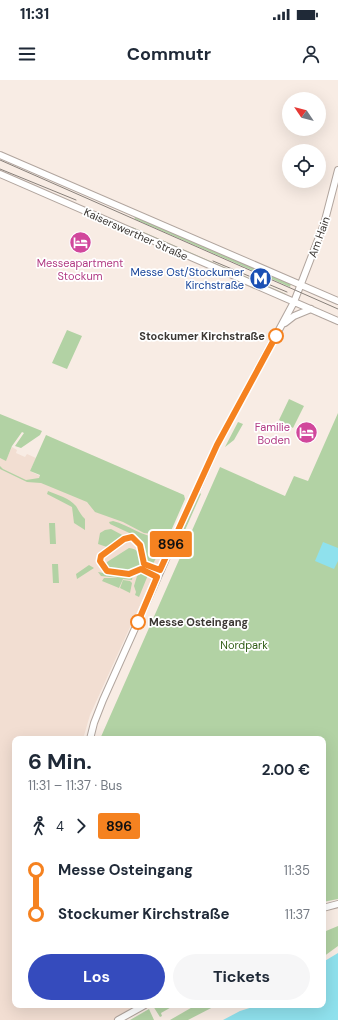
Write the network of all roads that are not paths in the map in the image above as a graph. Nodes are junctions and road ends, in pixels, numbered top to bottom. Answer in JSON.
{"nodes":[{"id":1,"x":0,"y":155,"type":"edge"},
{"id":2,"x":338,"y":170,"type":"edge"},
{"id":3,"x":0,"y":174,"type":"edge"},
{"id":4,"x":300,"y":286,"type":"junction"},
{"id":5,"x":338,"y":301,"type":"edge"},
{"id":6,"x":294,"y":302,"type":"junction"},
{"id":7,"x":312,"y":309,"type":"junction"},
{"id":8,"x":289,"y":311,"type":"junction"},
{"id":9,"x":288,"y":320,"type":"junction"},
{"id":10,"x":338,"y":321,"type":"edge"},
{"id":11,"x":282,"y":325,"type":"junction"},
{"id":12,"x":91,"y":736,"type":"edge"},
{"id":13,"x":338,"y":904,"type":"edge"},
{"id":14,"x":326,"y":907,"type":"edge"},
{"id":15,"x":140,"y":1008,"type":"edge"},
{"id":16,"x":118,"y":1020,"type":"edge"}],
"edges":[{"from":1,"to":4,"type":"street","name":"Kaiserswerther Straße"},
{"from":2,"to":4,"type":"street","name":"Am Hain"},
{"from":3,"to":6,"type":"street","name":"Kaiserswerther Straße"},
{"from":4,"to":5,"type":"street","name":"Kaiserswerther Straße"},
{"from":4,"to":6,"type":"street","name":"Am Hain"},
{"from":6,"to":7,"type":"street","name":"Kaiserswerther Straße"},
{"from":6,"to":8,"type":"street"},
{"from":7,"to":9,"type":"street"},
{"from":7,"to":10,"type":"street","name":"Kaiserswerther Straße"},
{"from":8,"to":9,"type":"street"},
{"from":8,"to":11,"type":"street"},
{"from":9,"to":11,"type":"street"},
{"from":11,"to":12,"type":"street"},
{"from":13,"to":14,"type":"street"},
{"from":15,"to":16,"type":"street"}]}
